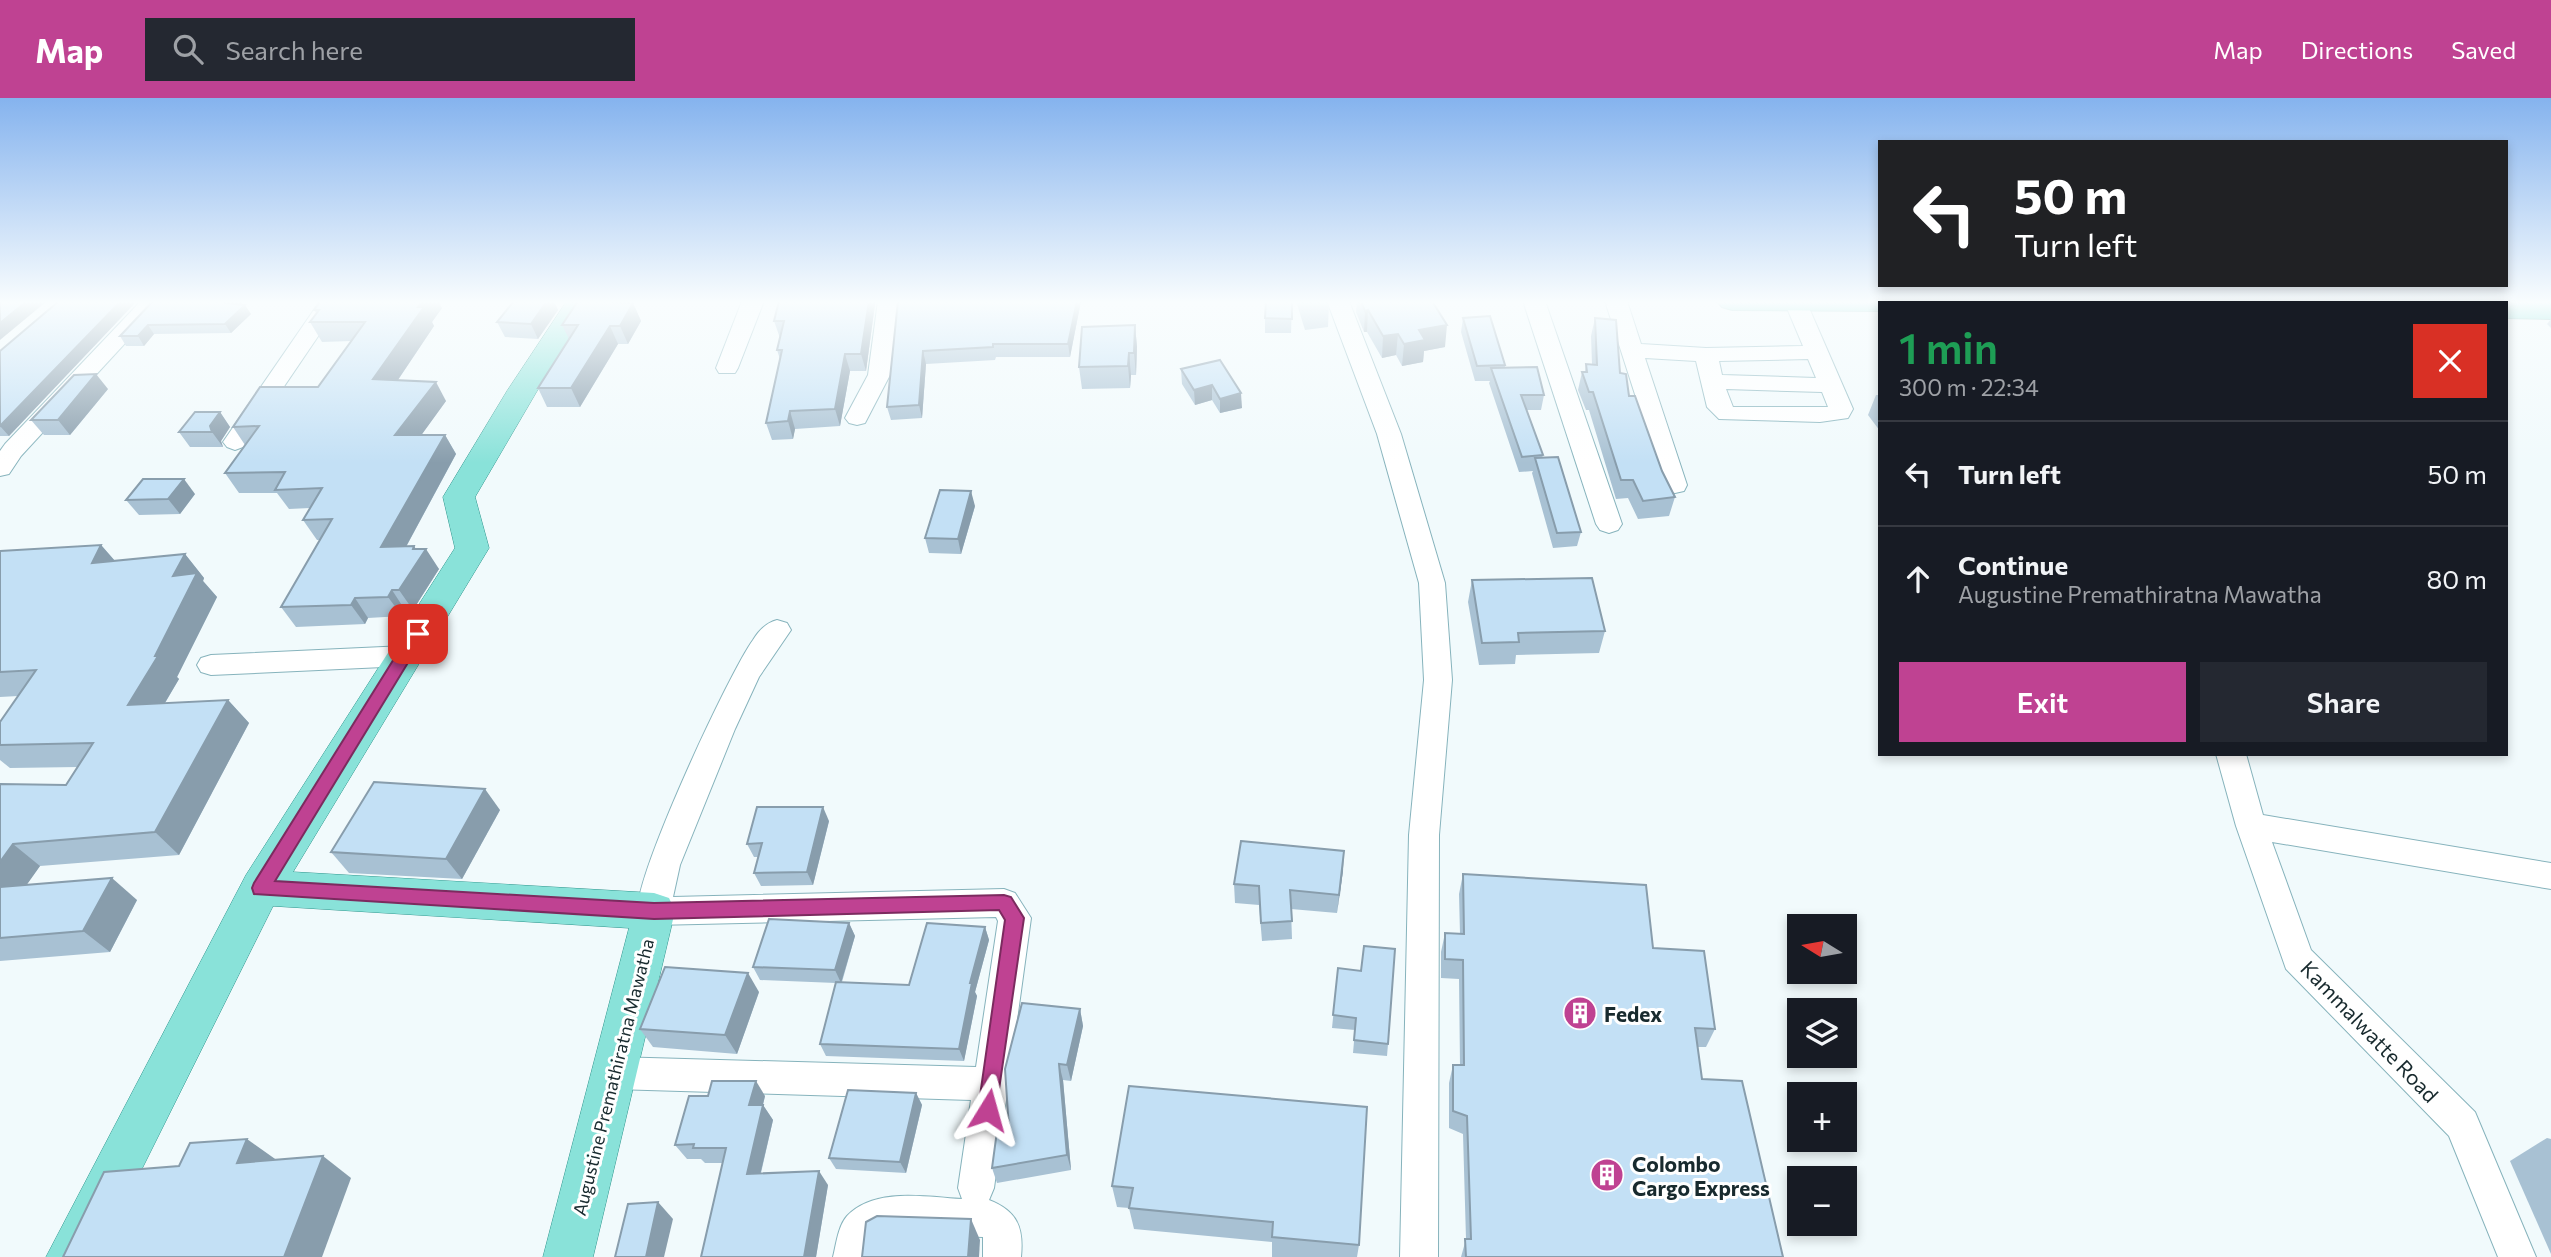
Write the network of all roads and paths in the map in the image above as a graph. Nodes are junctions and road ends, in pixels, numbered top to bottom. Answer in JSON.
{"nodes":[{"id":1,"x":102,"y":355,"type":"edge"},
{"id":2,"x":292,"y":355,"type":"edge"},
{"id":3,"x":546,"y":355,"type":"edge"},
{"id":4,"x":732,"y":355,"type":"edge"},
{"id":5,"x":882,"y":355,"type":"edge"},
{"id":6,"x":1357,"y":355,"type":"edge"},
{"id":7,"x":1552,"y":355,"type":"edge"},
{"id":8,"x":1634,"y":355,"type":"edge"},
{"id":9,"x":1706,"y":355,"type":"edge"},
{"id":10,"x":1817,"y":355,"type":"edge"},
{"id":11,"x":727,"y":368,"type":"dead end"},
{"id":12,"x":1713,"y":382,"type":"junction"},
{"id":13,"x":1831,"y":385,"type":"junction"},
{"id":14,"x":857,"y":418,"type":"dead end"},
{"id":15,"x":235,"y":442,"type":"edge"},
{"id":16,"x":0,"y":468,"type":"edge"},
{"id":17,"x":1675,"y":485,"type":"dead end"},
{"id":18,"x":1609,"y":524,"type":"dead end"},
{"id":19,"x":777,"y":630,"type":"dead end"},
{"id":20,"x":405,"y":656,"type":"junction"},
{"id":21,"x":211,"y":665,"type":"dead end"},
{"id":22,"x":2232,"y":756,"type":"edge"},
{"id":23,"x":2251,"y":825,"type":"junction"},
{"id":24,"x":2551,"y":876,"type":"edge"},
{"id":25,"x":261,"y":888,"type":"junction"},
{"id":26,"x":654,"y":911,"type":"junction"},
{"id":27,"x":614,"y":1073,"type":"junction"},
{"id":28,"x":992,"y":1084,"type":"junction"},
{"id":29,"x":976,"y":1188,"type":"dead end"},
{"id":30,"x":71,"y":1257,"type":"edge"},
{"id":31,"x":568,"y":1257,"type":"edge"},
{"id":32,"x":852,"y":1257,"type":"edge"},
{"id":33,"x":1002,"y":1257,"type":"edge"},
{"id":34,"x":1419,"y":1257,"type":"edge"},
{"id":35,"x":2517,"y":1257,"type":"edge"}],
"edges":[{"from":1,"to":16,"type":"street"},
{"from":2,"to":15,"type":"street"},
{"from":3,"to":20,"type":"main road"},
{"from":4,"to":11,"type":"street"},
{"from":5,"to":14,"type":"street"},
{"from":6,"to":34,"type":"street"},
{"from":7,"to":18,"type":"street"},
{"from":8,"to":17,"type":"street"},
{"from":9,"to":12,"type":"street"},
{"from":10,"to":13,"type":"street"},
{"from":12,"to":13,"type":"street"},
{"from":12,"to":13,"type":"street"},
{"from":19,"to":26,"type":"street"},
{"from":20,"to":21,"type":"street"},
{"from":20,"to":25,"type":"main road"},
{"from":22,"to":23,"type":"street","name":"Kammalwatte Road"},
{"from":23,"to":24,"type":"street"},
{"from":23,"to":35,"type":"street","name":"Kammalwatte Road"},
{"from":25,"to":26,"type":"main road","name":"Augustine Premathiratna Mawatha"},
{"from":25,"to":30,"type":"main road"},
{"from":26,"to":27,"type":"main road","name":"Augustine Premathiratna Mawatha"},
{"from":26,"to":28,"type":"street"},
{"from":27,"to":28,"type":"street"},
{"from":27,"to":31,"type":"main road","name":"Augustine Premathiratna Mawatha"},
{"from":28,"to":29,"type":"street"},
{"from":32,"to":33,"type":"street"}]}
